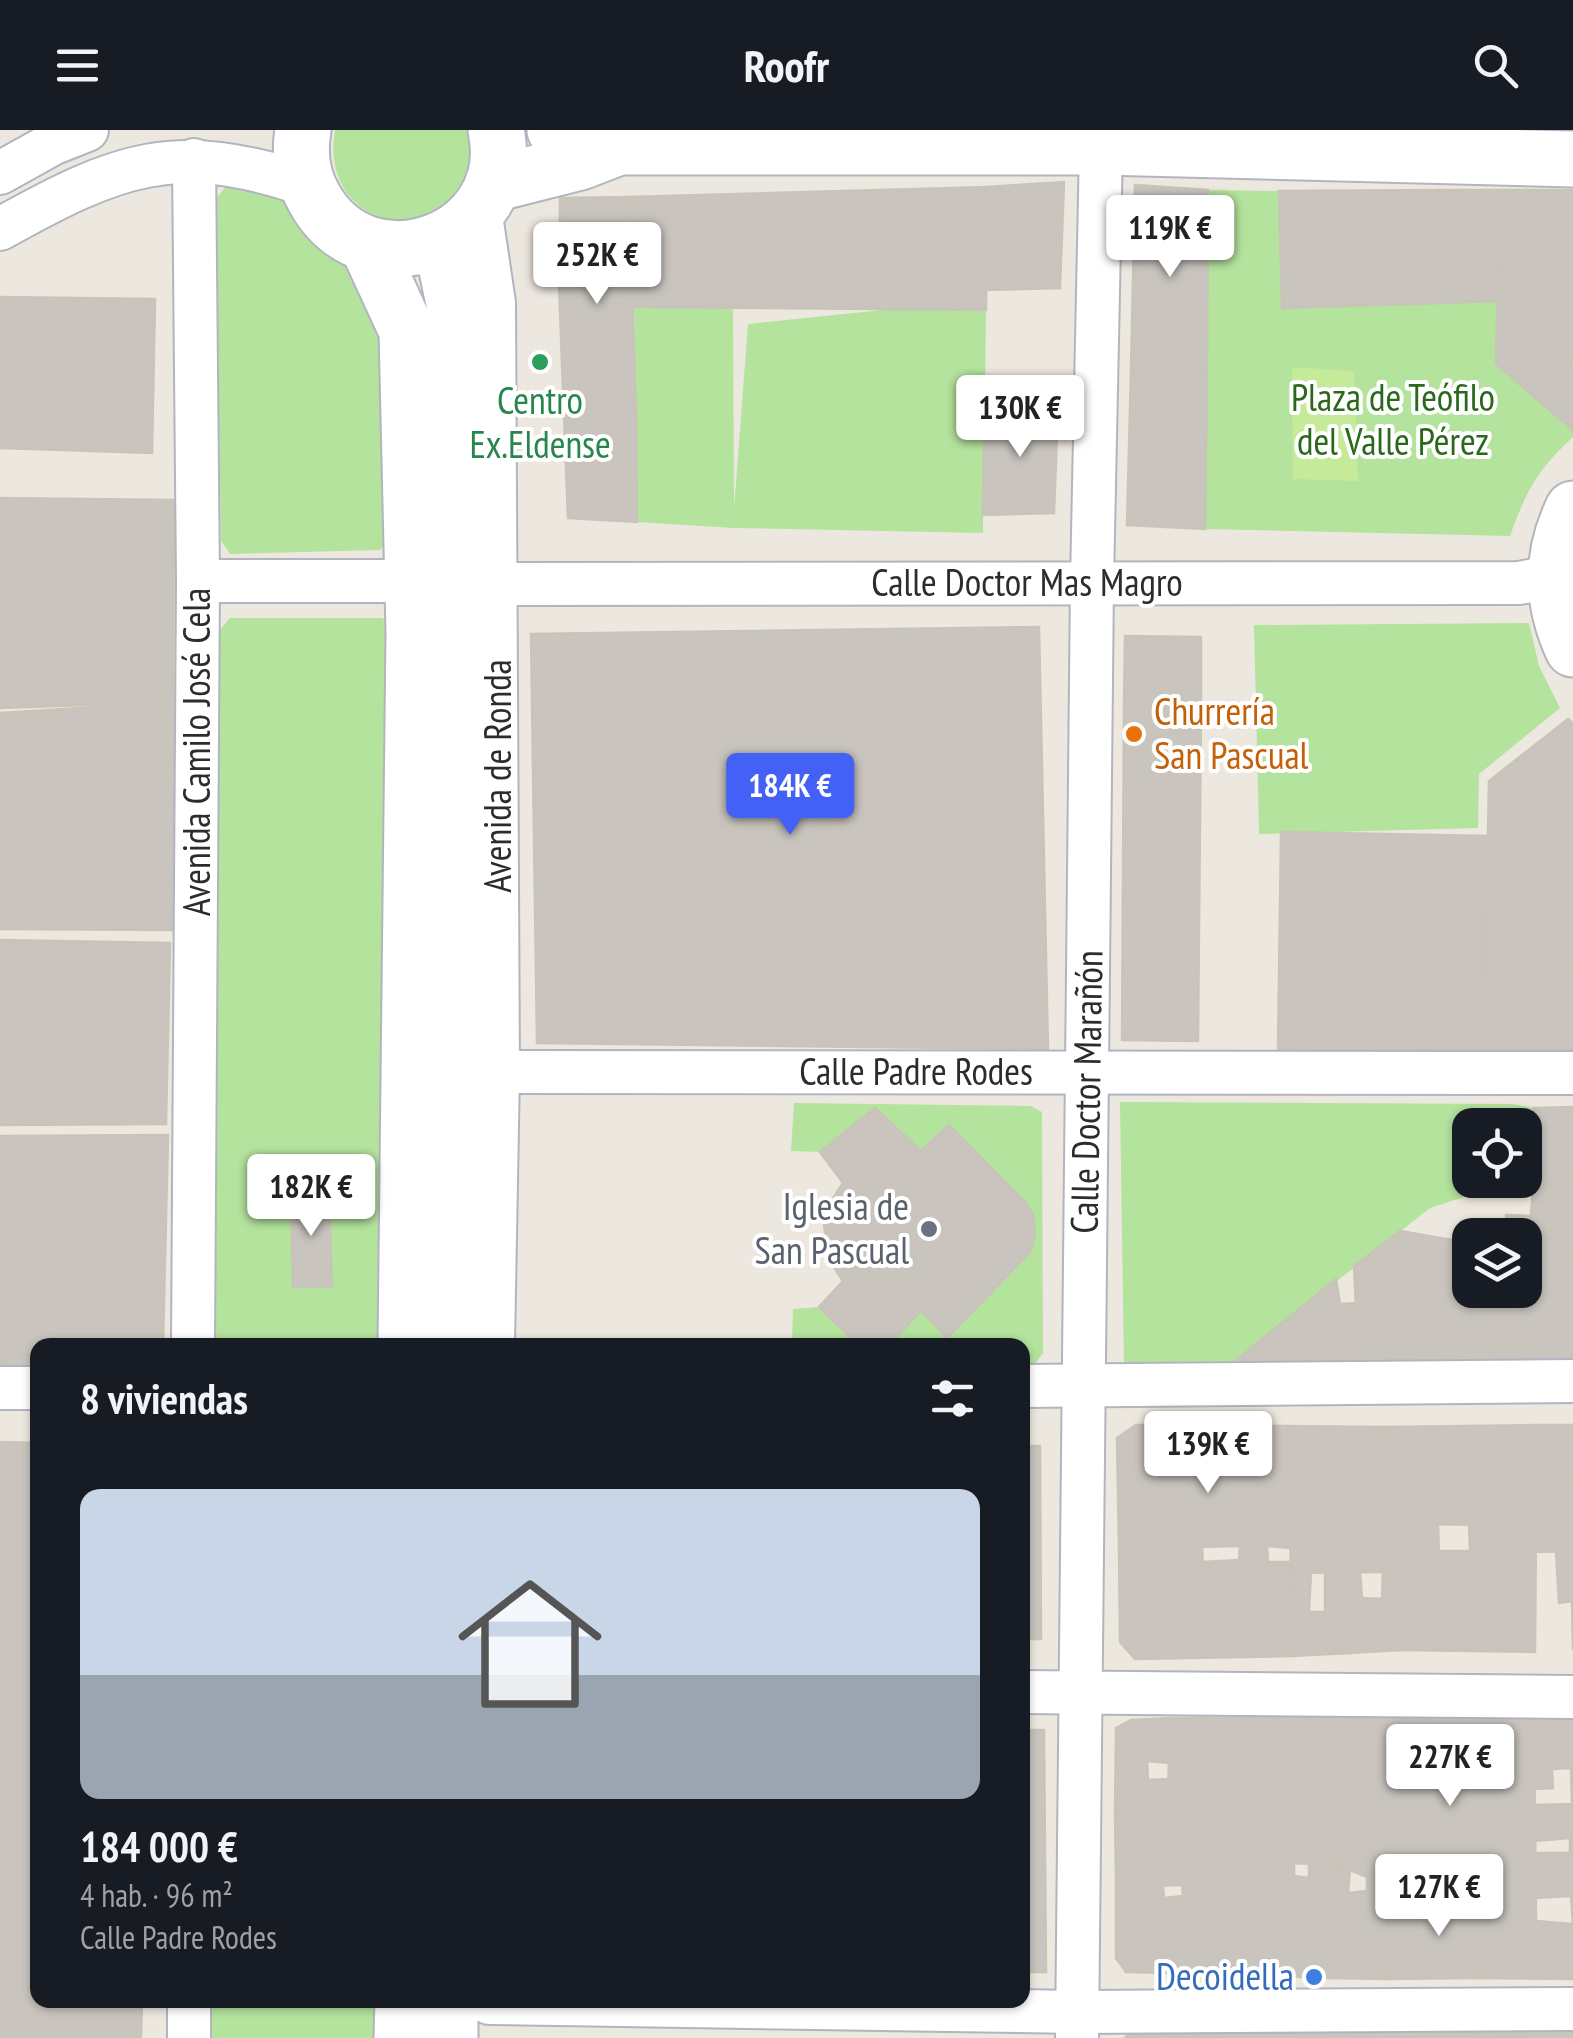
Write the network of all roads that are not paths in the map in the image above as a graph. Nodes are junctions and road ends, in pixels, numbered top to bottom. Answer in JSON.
{"nodes":[{"id":1,"x":87,"y":130,"type":"edge"},
{"id":2,"x":496,"y":130,"type":"edge"},
{"id":3,"x":555,"y":130,"type":"edge"},
{"id":4,"x":298,"y":145,"type":"edge"},
{"id":5,"x":1101,"y":147,"type":"junction"},
{"id":6,"x":619,"y":148,"type":"junction"},
{"id":7,"x":1573,"y":159,"type":"edge"},
{"id":8,"x":194,"y":160,"type":"junction"},
{"id":9,"x":0,"y":173,"type":"edge"},
{"id":10,"x":471,"y":211,"type":"junction"},
{"id":11,"x":0,"y":229,"type":"edge"},
{"id":12,"x":368,"y":244,"type":"junction"},
{"id":13,"x":1573,"y":509,"type":"edge"},
{"id":14,"x":1554,"y":570,"type":"junction"},
{"id":15,"x":198,"y":581,"type":"junction"},
{"id":16,"x":414,"y":581,"type":"junction"},
{"id":17,"x":1092,"y":583,"type":"junction"},
{"id":18,"x":497,"y":584,"type":"junction"},
{"id":19,"x":1573,"y":650,"type":"edge"},
{"id":20,"x":498,"y":1072,"type":"junction"},
{"id":21,"x":1087,"y":1072,"type":"junction"},
{"id":22,"x":1573,"y":1073,"type":"edge"},
{"id":23,"x":193,"y":1338,"type":"edge"},
{"id":24,"x":406,"y":1338,"type":"edge"},
{"id":25,"x":452,"y":1338,"type":"edge"},
{"id":26,"x":493,"y":1338,"type":"edge"},
{"id":27,"x":1573,"y":1381,"type":"edge"},
{"id":28,"x":1030,"y":1386,"type":"edge"},
{"id":29,"x":1084,"y":1386,"type":"junction"},
{"id":30,"x":0,"y":1388,"type":"edge"},
{"id":31,"x":30,"y":1388,"type":"edge"},
{"id":32,"x":1030,"y":1692,"type":"edge"},
{"id":33,"x":1080,"y":1693,"type":"junction"},
{"id":34,"x":1573,"y":1697,"type":"edge"},
{"id":35,"x":189,"y":2008,"type":"edge"},
{"id":36,"x":402,"y":2008,"type":"edge"},
{"id":37,"x":1573,"y":2010,"type":"edge"},
{"id":38,"x":473,"y":2016,"type":"edge"},
{"id":39,"x":1077,"y":2025,"type":"edge"},
{"id":40,"x":188,"y":2038,"type":"edge"},
{"id":41,"x":402,"y":2038,"type":"edge"}],
"edges":[{"from":1,"to":9,"type":"street"},
{"from":2,"to":10,"type":"street"},
{"from":3,"to":6,"type":"street"},
{"from":4,"to":8,"type":"street"},
{"from":4,"to":12,"type":"street"},
{"from":5,"to":6,"type":"street"},
{"from":5,"to":7,"type":"street"},
{"from":5,"to":17,"type":"street","name":"Calle Doctor Marañón"},
{"from":6,"to":10,"type":"street"},
{"from":8,"to":11,"type":"street"},
{"from":8,"to":15,"type":"street","name":"Avenida Camilo José Cela"},
{"from":10,"to":12,"type":"street"},
{"from":10,"to":18,"type":"street","name":"Avenida de Ronda"},
{"from":10,"to":25,"type":"street","name":"Avenida de Ronda"},
{"from":12,"to":16,"type":"street"},
{"from":13,"to":14,"type":"street"},
{"from":14,"to":17,"type":"street","name":"Calle Doctor Mas Magro"},
{"from":14,"to":19,"type":"street"},
{"from":15,"to":16,"type":"street"},
{"from":15,"to":23,"type":"street","name":"Avenida Camilo José Cela"},
{"from":16,"to":24,"type":"street"},
{"from":17,"to":18,"type":"street","name":"Calle Doctor Mas Magro"},
{"from":17,"to":21,"type":"street","name":"Calle Doctor Marañón"},
{"from":18,"to":20,"type":"street","name":"Avenida de Ronda"},
{"from":20,"to":21,"type":"street","name":"Calle Padre Rodes"},
{"from":20,"to":26,"type":"street","name":"Avenida de Ronda"},
{"from":21,"to":22,"type":"street","name":"Calle Padre Rodes"},
{"from":21,"to":29,"type":"street","name":"Calle Doctor Marañón"},
{"from":27,"to":29,"type":"street"},
{"from":28,"to":29,"type":"street"},
{"from":29,"to":33,"type":"street","name":"Calle Doctor Marañón"},
{"from":30,"to":31,"type":"street"},
{"from":32,"to":33,"type":"street"},
{"from":33,"to":34,"type":"street"},
{"from":33,"to":39,"type":"street","name":"Calle Doctor Marañón"},
{"from":35,"to":40,"type":"street"},
{"from":36,"to":41,"type":"street"},
{"from":37,"to":39,"type":"street"},
{"from":38,"to":39,"type":"street"}]}
